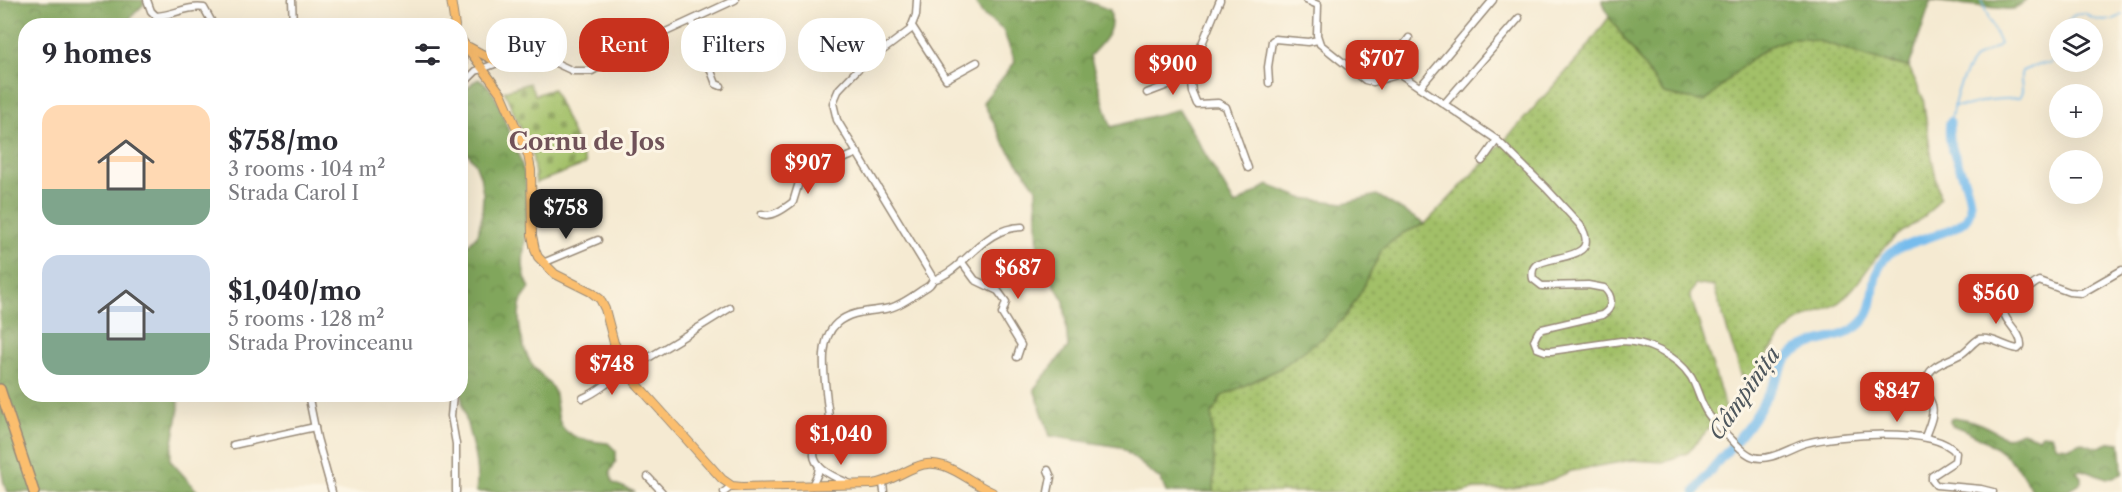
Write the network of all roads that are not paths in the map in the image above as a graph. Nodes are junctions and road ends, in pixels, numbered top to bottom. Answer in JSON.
{"nodes":[{"id":1,"x":147,"y":0,"type":"edge"},
{"id":2,"x":292,"y":0,"type":"edge"},
{"id":3,"x":452,"y":0,"type":"edge"},
{"id":4,"x":735,"y":0,"type":"edge"},
{"id":5,"x":917,"y":0,"type":"edge"},
{"id":6,"x":1220,"y":0,"type":"edge"},
{"id":7,"x":1306,"y":0,"type":"edge"},
{"id":8,"x":1493,"y":0,"type":"edge"},
{"id":9,"x":1320,"y":3,"type":"edge"},
{"id":10,"x":210,"y":18,"type":"edge"},
{"id":11,"x":293,"y":18,"type":"edge"},
{"id":12,"x":454,"y":18,"type":"edge"},
{"id":13,"x":698,"y":18,"type":"edge"},
{"id":14,"x":1520,"y":18,"type":"dead end"},
{"id":15,"x":681,"y":26,"type":"edge"},
{"id":16,"x":912,"y":26,"type":"junction"},
{"id":17,"x":1409,"y":38,"type":"dead end"},
{"id":18,"x":1318,"y":40,"type":"junction"},
{"id":19,"x":468,"y":45,"type":"edge"},
{"id":20,"x":468,"y":49,"type":"edge"},
{"id":21,"x":486,"y":55,"type":"edge"},
{"id":22,"x":977,"y":62,"type":"dead end"},
{"id":23,"x":486,"y":66,"type":"edge"},
{"id":24,"x":482,"y":68,"type":"junction"},
{"id":25,"x":567,"y":68,"type":"edge"},
{"id":26,"x":711,"y":72,"type":"edge"},
{"id":27,"x":1394,"y":74,"type":"junction"},
{"id":28,"x":1189,"y":77,"type":"junction"},
{"id":29,"x":468,"y":79,"type":"edge"},
{"id":30,"x":1269,"y":83,"type":"dead end"},
{"id":31,"x":721,"y":86,"type":"dead end"},
{"id":32,"x":1420,"y":87,"type":"junction"},
{"id":33,"x":1147,"y":93,"type":"dead end"},
{"id":34,"x":1445,"y":103,"type":"junction"},
{"id":35,"x":1497,"y":140,"type":"junction"},
{"id":36,"x":858,"y":153,"type":"junction"},
{"id":37,"x":1482,"y":161,"type":"dead end"},
{"id":38,"x":1248,"y":168,"type":"dead end"},
{"id":39,"x":762,"y":214,"type":"dead end"},
{"id":40,"x":1022,"y":226,"type":"dead end"},
{"id":41,"x":598,"y":240,"type":"dead end"},
{"id":42,"x":961,"y":261,"type":"junction"},
{"id":43,"x":543,"y":263,"type":"junction"},
{"id":44,"x":2122,"y":270,"type":"edge"},
{"id":45,"x":933,"y":280,"type":"junction"},
{"id":46,"x":730,"y":308,"type":"dead end"},
{"id":47,"x":1017,"y":357,"type":"dead end"},
{"id":48,"x":628,"y":371,"type":"junction"},
{"id":49,"x":0,"y":389,"type":"edge"},
{"id":50,"x":584,"y":398,"type":"dead end"},
{"id":51,"x":310,"y":402,"type":"edge"},
{"id":52,"x":452,"y":402,"type":"edge"},
{"id":53,"x":0,"y":409,"type":"edge"},
{"id":54,"x":315,"y":427,"type":"junction"},
{"id":55,"x":1925,"y":437,"type":"junction"},
{"id":56,"x":233,"y":445,"type":"dead end"},
{"id":57,"x":819,"y":466,"type":"junction"},
{"id":58,"x":1048,"y":470,"type":"dead end"},
{"id":59,"x":648,"y":477,"type":"dead end"},
{"id":60,"x":883,"y":483,"type":"junction"},
{"id":61,"x":850,"y":484,"type":"junction"},
{"id":62,"x":732,"y":486,"type":"junction"},
{"id":63,"x":812,"y":486,"type":"junction"},
{"id":64,"x":28,"y":492,"type":"edge"},
{"id":65,"x":34,"y":492,"type":"edge"},
{"id":66,"x":332,"y":492,"type":"edge"},
{"id":67,"x":456,"y":492,"type":"edge"},
{"id":68,"x":662,"y":492,"type":"edge"},
{"id":69,"x":724,"y":492,"type":"edge"},
{"id":70,"x":884,"y":492,"type":"edge"},
{"id":71,"x":992,"y":492,"type":"edge"},
{"id":72,"x":1048,"y":492,"type":"edge"},
{"id":73,"x":1993,"y":492,"type":"edge"}],
"edges":[{"from":1,"to":10,"type":"street"},
{"from":2,"to":11,"type":"street"},
{"from":3,"to":12,"type":"main road"},
{"from":4,"to":13,"type":"street"},
{"from":5,"to":16,"type":"street"},
{"from":6,"to":28,"type":"street"},
{"from":7,"to":9,"type":"street"},
{"from":8,"to":32,"type":"street"},
{"from":9,"to":18,"type":"street"},
{"from":14,"to":34,"type":"street"},
{"from":15,"to":25,"type":"street"},
{"from":16,"to":22,"type":"street"},
{"from":16,"to":36,"type":"street"},
{"from":17,"to":27,"type":"street"},
{"from":18,"to":27,"type":"street"},
{"from":18,"to":30,"type":"street"},
{"from":19,"to":21,"type":"main road"},
{"from":20,"to":24,"type":"main road"},
{"from":23,"to":24,"type":"street"},
{"from":24,"to":29,"type":"street"},
{"from":24,"to":43,"type":"main road"},
{"from":26,"to":31,"type":"street"},
{"from":27,"to":32,"type":"street"},
{"from":28,"to":33,"type":"street"},
{"from":28,"to":38,"type":"street"},
{"from":32,"to":34,"type":"street"},
{"from":34,"to":35,"type":"street"},
{"from":35,"to":37,"type":"street"},
{"from":35,"to":55,"type":"street"},
{"from":36,"to":39,"type":"street"},
{"from":36,"to":45,"type":"street"},
{"from":40,"to":42,"type":"street"},
{"from":41,"to":43,"type":"street"},
{"from":42,"to":45,"type":"street"},
{"from":42,"to":47,"type":"street"},
{"from":43,"to":48,"type":"main road"},
{"from":44,"to":55,"type":"street"},
{"from":45,"to":57,"type":"street"},
{"from":46,"to":48,"type":"street"},
{"from":48,"to":50,"type":"street"},
{"from":48,"to":62,"type":"main road"},
{"from":49,"to":65,"type":"highway"},
{"from":51,"to":54,"type":"street"},
{"from":52,"to":67,"type":"street"},
{"from":53,"to":64,"type":"highway"},
{"from":54,"to":56,"type":"street"},
{"from":54,"to":66,"type":"street"},
{"from":55,"to":73,"type":"street"},
{"from":57,"to":61,"type":"street"},
{"from":57,"to":63,"type":"street"},
{"from":58,"to":72,"type":"street"},
{"from":59,"to":68,"type":"street"},
{"from":60,"to":61,"type":"main road"},
{"from":60,"to":70,"type":"street"},
{"from":60,"to":71,"type":"main road"},
{"from":61,"to":63,"type":"main road"},
{"from":62,"to":63,"type":"main road"},
{"from":62,"to":69,"type":"street"}]}
